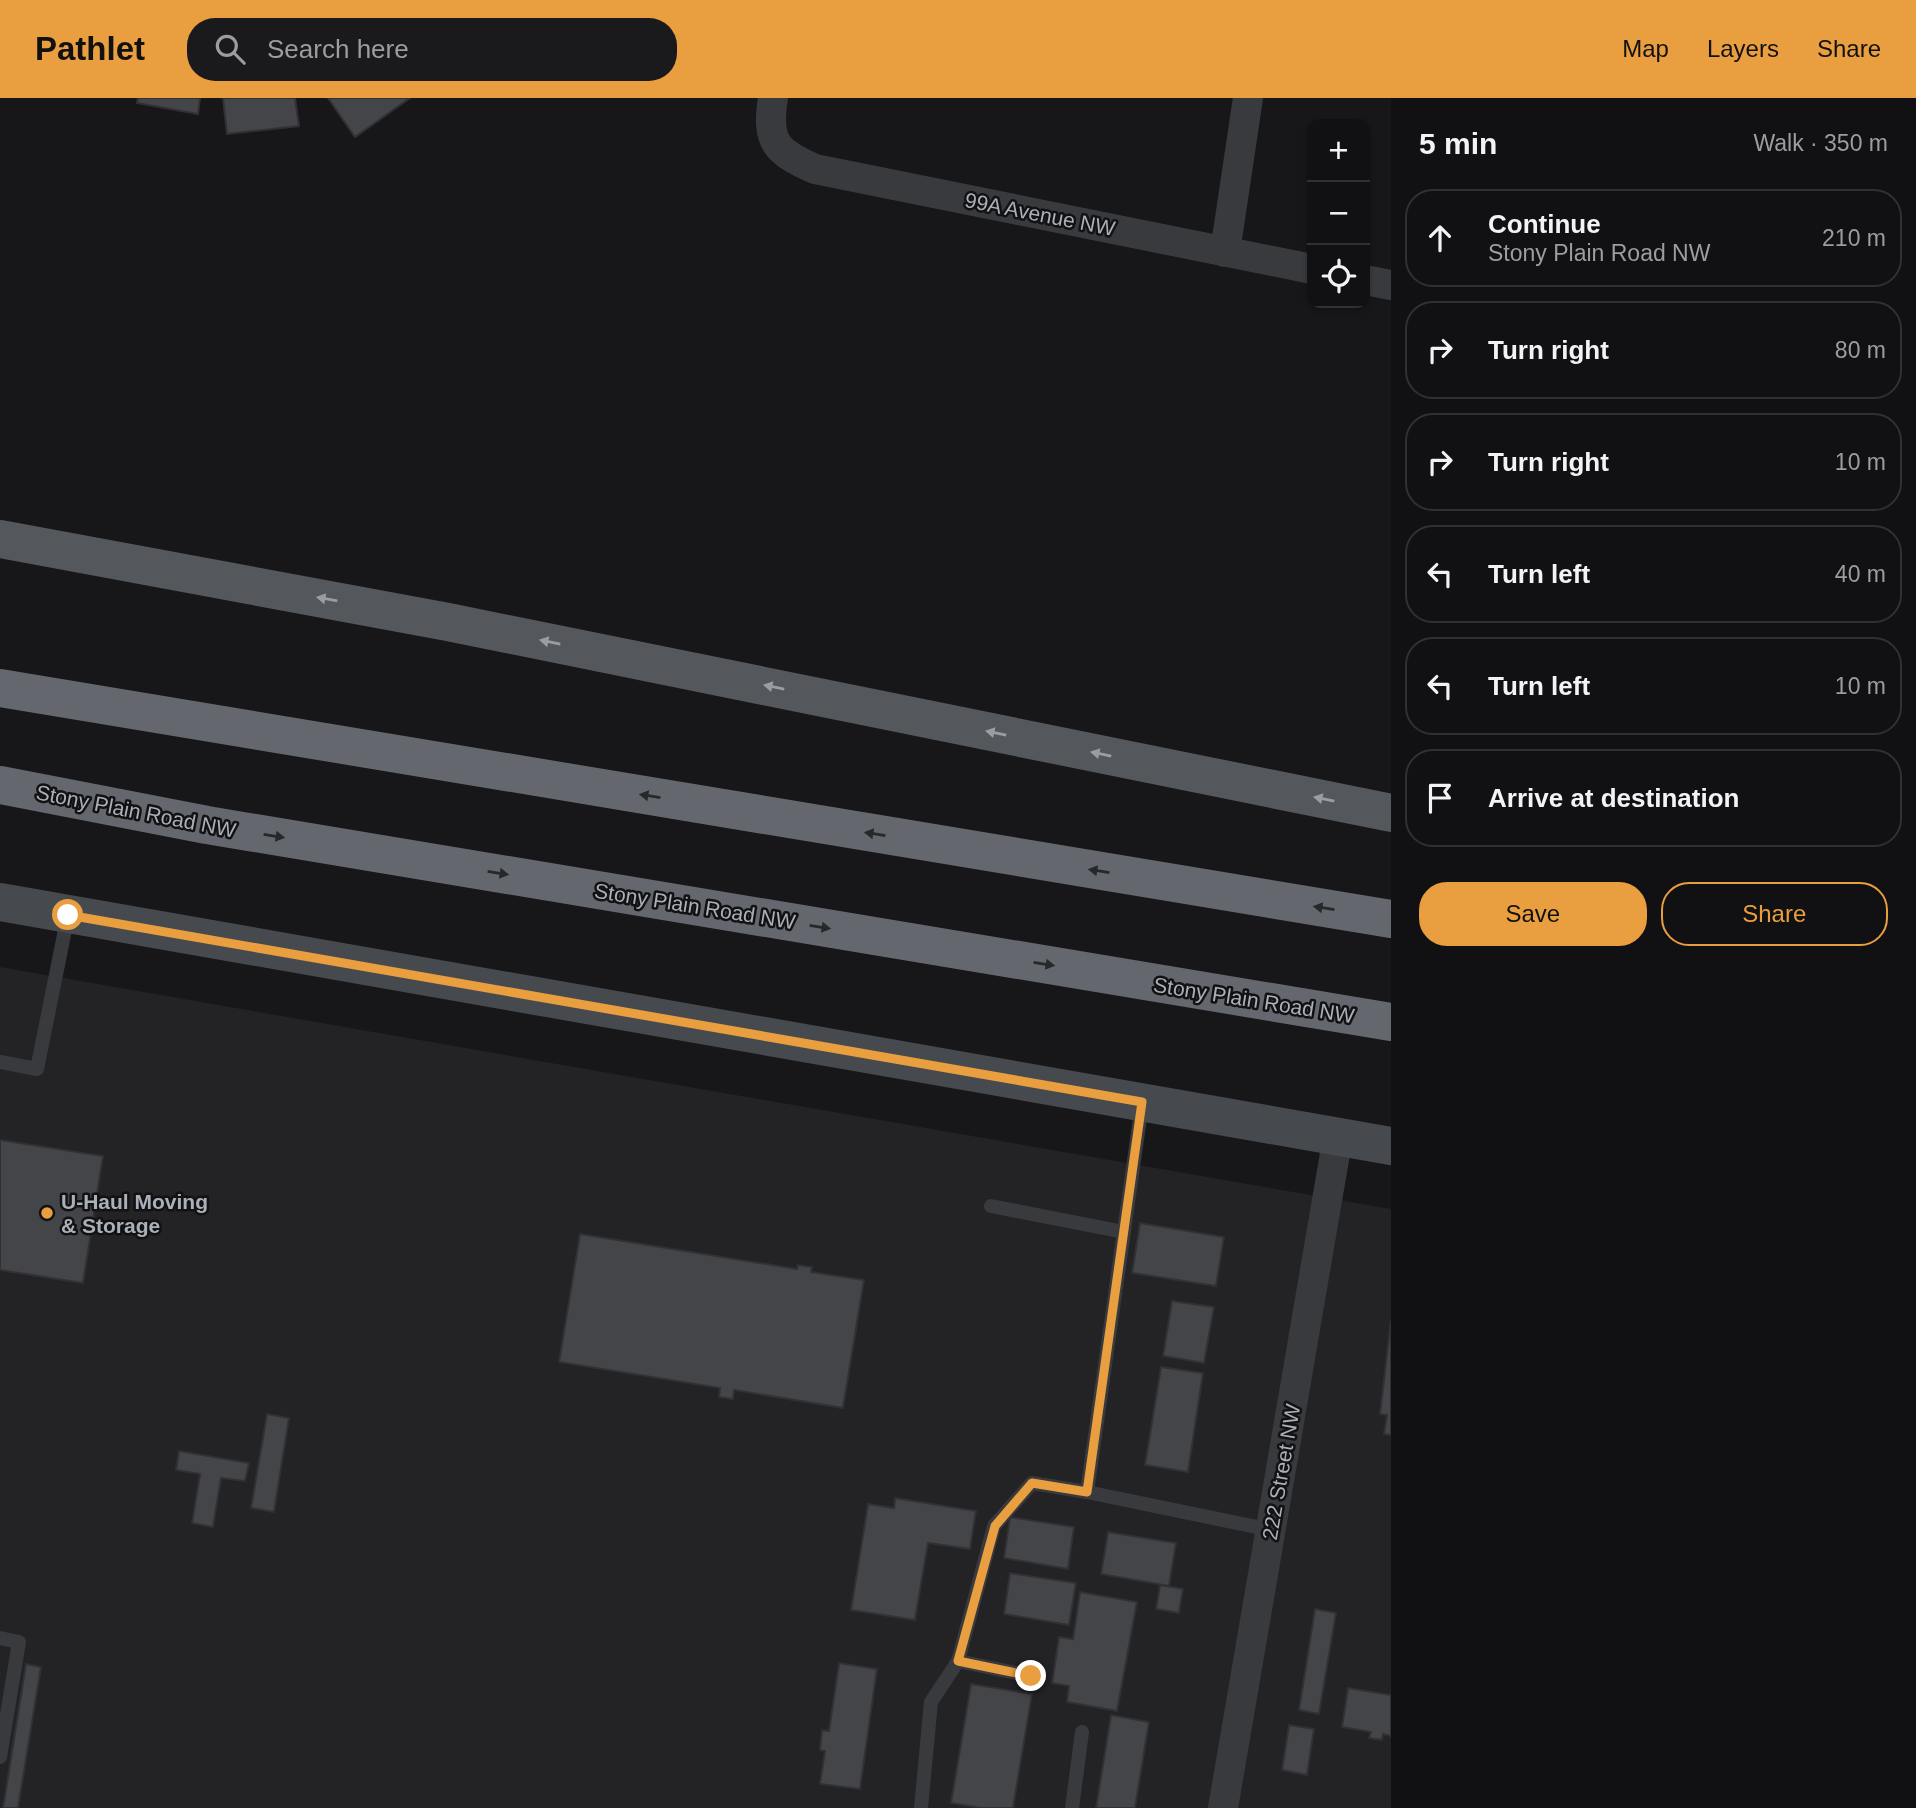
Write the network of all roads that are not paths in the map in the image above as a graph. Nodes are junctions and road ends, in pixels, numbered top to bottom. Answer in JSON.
{"nodes":[{"id":1,"x":773,"y":98,"type":"edge"},
{"id":2,"x":1248,"y":98,"type":"edge"},
{"id":3,"x":1225,"y":251,"type":"junction"},
{"id":4,"x":1307,"y":268,"type":"edge"},
{"id":5,"x":1370,"y":281,"type":"edge"},
{"id":6,"x":1391,"y":285,"type":"edge"},
{"id":7,"x":0,"y":539,"type":"edge"},
{"id":8,"x":0,"y":688,"type":"edge"},
{"id":9,"x":0,"y":786,"type":"edge"},
{"id":10,"x":1391,"y":813,"type":"edge"},
{"id":11,"x":0,"y":902,"type":"edge"},
{"id":12,"x":68,"y":915,"type":"junction"},
{"id":13,"x":1391,"y":919,"type":"edge"},
{"id":14,"x":1391,"y":1022,"type":"edge"},
{"id":15,"x":0,"y":1062,"type":"edge"},
{"id":16,"x":1142,"y":1102,"type":"junction"},
{"id":17,"x":1338,"y":1136,"type":"junction"},
{"id":18,"x":1391,"y":1146,"type":"edge"},
{"id":19,"x":991,"y":1206,"type":"dead end"},
{"id":20,"x":1124,"y":1232,"type":"junction"},
{"id":21,"x":1087,"y":1492,"type":"junction"},
{"id":22,"x":1270,"y":1530,"type":"junction"},
{"id":23,"x":0,"y":1638,"type":"edge"},
{"id":24,"x":958,"y":1661,"type":"junction"},
{"id":25,"x":1031,"y":1676,"type":"dead end"},
{"id":26,"x":1082,"y":1732,"type":"dead end"},
{"id":27,"x":0,"y":1757,"type":"edge"},
{"id":28,"x":921,"y":1808,"type":"edge"},
{"id":29,"x":1072,"y":1808,"type":"edge"},
{"id":30,"x":1223,"y":1808,"type":"edge"}],
"edges":[{"from":1,"to":3,"type":"street","name":"99A Avenue NW"},
{"from":2,"to":3,"type":"street"},
{"from":3,"to":4,"type":"street","name":"99A Avenue NW"},
{"from":5,"to":6,"type":"street"},
{"from":10,"to":7,"type":"main road","one_way":true},
{"from":13,"to":8,"type":"highway","one_way":true},
{"from":9,"to":14,"type":"highway","name":"Stony Plain Road NW","one_way":true},
{"from":11,"to":12,"type":"main road"},
{"from":12,"to":15,"type":"lane"},
{"from":12,"to":16,"type":"main road"},
{"from":16,"to":17,"type":"main road"},
{"from":16,"to":20,"type":"lane"},
{"from":17,"to":18,"type":"main road"},
{"from":17,"to":22,"type":"street","name":"222 Street NW"},
{"from":19,"to":20,"type":"lane"},
{"from":20,"to":21,"type":"lane"},
{"from":21,"to":22,"type":"lane"},
{"from":21,"to":24,"type":"lane"},
{"from":22,"to":30,"type":"street","name":"222 Street NW"},
{"from":23,"to":27,"type":"lane"},
{"from":24,"to":25,"type":"lane"},
{"from":24,"to":28,"type":"lane"},
{"from":26,"to":29,"type":"lane"}]}
